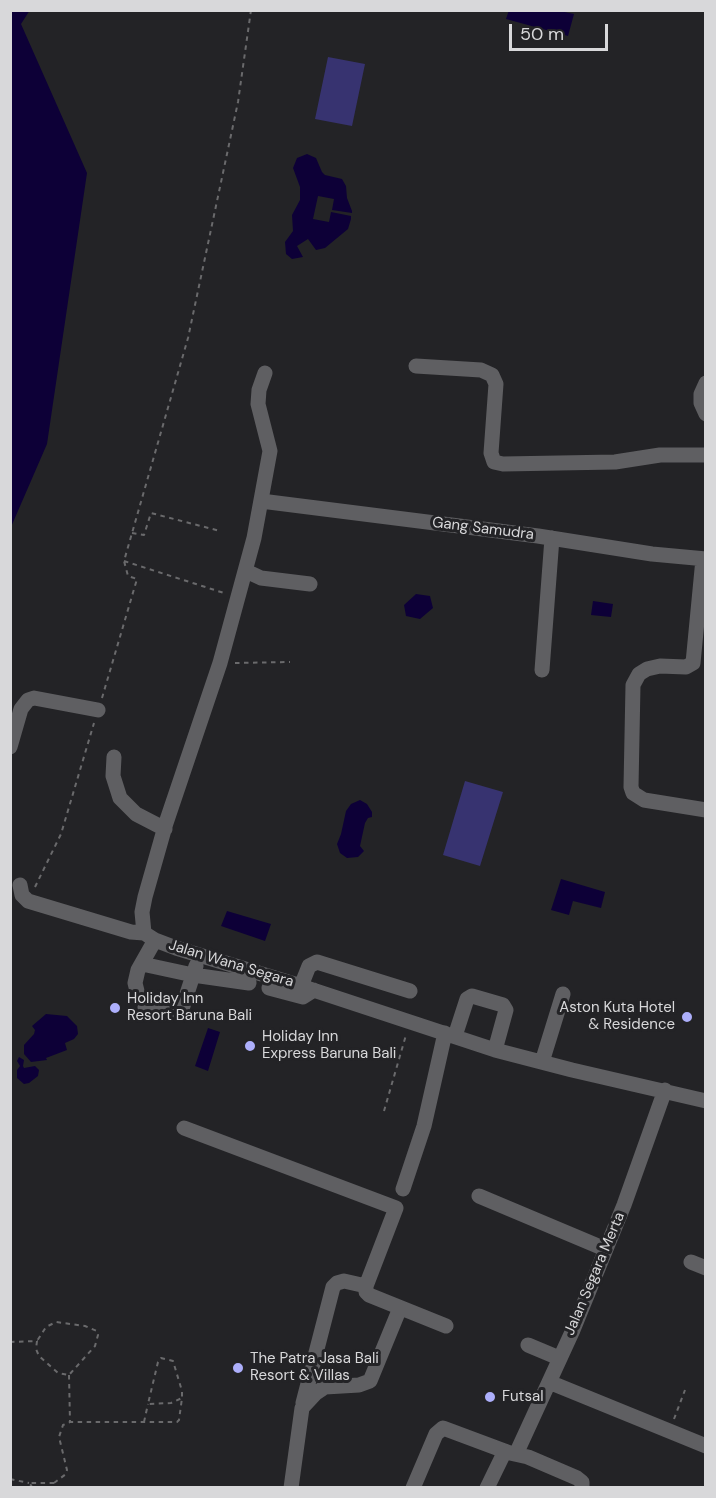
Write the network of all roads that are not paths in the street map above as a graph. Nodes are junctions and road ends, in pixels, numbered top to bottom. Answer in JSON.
{"nodes":[{"id":1,"x":416,"y":366,"type":"dead end"},
{"id":2,"x":265,"y":373,"type":"dead end"},
{"id":3,"x":705,"y":383,"type":"edge"},
{"id":4,"x":705,"y":414,"type":"edge"},
{"id":5,"x":705,"y":455,"type":"edge"},
{"id":6,"x":261,"y":501,"type":"junction"},
{"id":7,"x":552,"y":538,"type":"junction"},
{"id":8,"x":704,"y":564,"type":"edge"},
{"id":9,"x":246,"y":571,"type":"junction"},
{"id":10,"x":310,"y":584,"type":"dead end"},
{"id":11,"x":542,"y":670,"type":"dead end"},
{"id":12,"x":98,"y":710,"type":"road end"},
{"id":13,"x":10,"y":747,"type":"edge"},
{"id":14,"x":114,"y":757,"type":"dead end"},
{"id":15,"x":705,"y":810,"type":"edge"},
{"id":16,"x":165,"y":829,"type":"junction"},
{"id":17,"x":20,"y":885,"type":"dead end"},
{"id":18,"x":150,"y":937,"type":"junction"},
{"id":19,"x":199,"y":955,"type":"junction"},
{"id":20,"x":142,"y":964,"type":"junction"},
{"id":21,"x":193,"y":975,"type":"junction"},
{"id":22,"x":249,"y":983,"type":"dead end"},
{"id":23,"x":269,"y":988,"type":"dead end"},
{"id":24,"x":307,"y":988,"type":"junction"},
{"id":25,"x":136,"y":991,"type":"dead end"},
{"id":26,"x":410,"y":991,"type":"dead end"},
{"id":27,"x":563,"y":994,"type":"dead end"},
{"id":28,"x":145,"y":1007,"type":"dead end"},
{"id":29,"x":450,"y":1035,"type":"junction"},
{"id":30,"x":495,"y":1050,"type":"junction"},
{"id":31,"x":542,"y":1062,"type":"junction"},
{"id":32,"x":665,"y":1090,"type":"junction"},
{"id":33,"x":705,"y":1101,"type":"edge"},
{"id":34,"x":184,"y":1128,"type":"dead end"},
{"id":35,"x":403,"y":1189,"type":"dead end"},
{"id":36,"x":479,"y":1196,"type":"dead end"},
{"id":37,"x":605,"y":1249,"type":"junction"},
{"id":38,"x":366,"y":1286,"type":"junction"},
{"id":39,"x":400,"y":1308,"type":"junction"},
{"id":40,"x":446,"y":1326,"type":"dead end"},
{"id":41,"x":528,"y":1344,"type":"dead end"},
{"id":42,"x":559,"y":1358,"type":"junction"},
{"id":43,"x":549,"y":1382,"type":"junction"},
{"id":44,"x":302,"y":1408,"type":"junction"},
{"id":45,"x":705,"y":1446,"type":"edge"},
{"id":46,"x":510,"y":1453,"type":"junction"},
{"id":47,"x":291,"y":1488,"type":"edge"},
{"id":48,"x":413,"y":1488,"type":"edge"},
{"id":49,"x":487,"y":1488,"type":"edge"},
{"id":50,"x":582,"y":1488,"type":"edge"}],
"edges":[{"from":1,"to":5,"type":"street"},
{"from":2,"to":6,"type":"street"},
{"from":3,"to":4,"type":"street"},
{"from":6,"to":7,"type":"street","name":"Gang Samudra"},
{"from":6,"to":9,"type":"street"},
{"from":7,"to":8,"type":"street","name":"Gang Samudra"},
{"from":7,"to":11,"type":"street"},
{"from":8,"to":15,"type":"street"},
{"from":9,"to":10,"type":"street"},
{"from":9,"to":16,"type":"street"},
{"from":12,"to":13,"type":"street"},
{"from":14,"to":16,"type":"street"},
{"from":16,"to":18,"type":"street"},
{"from":17,"to":18,"type":"street","name":"Jalan Wana Segara"},
{"from":18,"to":19,"type":"street","name":"Jalan Wana Segara"},
{"from":18,"to":20,"type":"street"},
{"from":19,"to":21,"type":"street"},
{"from":19,"to":24,"type":"street","name":"Jalan Wana Segara"},
{"from":20,"to":21,"type":"street"},
{"from":20,"to":25,"type":"street"},
{"from":21,"to":22,"type":"street"},
{"from":21,"to":28,"type":"street"},
{"from":23,"to":24,"type":"street"},
{"from":24,"to":26,"type":"street"},
{"from":24,"to":29,"type":"street","name":"Jalan Wana Segara"},
{"from":27,"to":31,"type":"street"},
{"from":29,"to":30,"type":"street","name":"Jalan Wana Segara"},
{"from":29,"to":30,"type":"street"},
{"from":29,"to":35,"type":"street"},
{"from":30,"to":31,"type":"street","name":"Jalan Wana Segara"},
{"from":31,"to":32,"type":"street","name":"Jalan Wana Segara"},
{"from":32,"to":33,"type":"street","name":"Jalan Wana Segara"},
{"from":32,"to":37,"type":"street","name":"Jalan Segara Merta"},
{"from":34,"to":38,"type":"street"},
{"from":36,"to":37,"type":"street"},
{"from":37,"to":42,"type":"street","name":"Jalan Segara Merta"},
{"from":38,"to":39,"type":"street"},
{"from":38,"to":44,"type":"street"},
{"from":39,"to":40,"type":"street"},
{"from":39,"to":44,"type":"street"},
{"from":41,"to":42,"type":"street"},
{"from":42,"to":43,"type":"street","name":"Jalan Segara Merta"},
{"from":43,"to":45,"type":"street"},
{"from":43,"to":46,"type":"street","name":"Jalan Segara Merta"},
{"from":44,"to":47,"type":"street"},
{"from":46,"to":48,"type":"street"},
{"from":46,"to":49,"type":"street","name":"Jalan Segara Merta"},
{"from":46,"to":50,"type":"street"}]}
